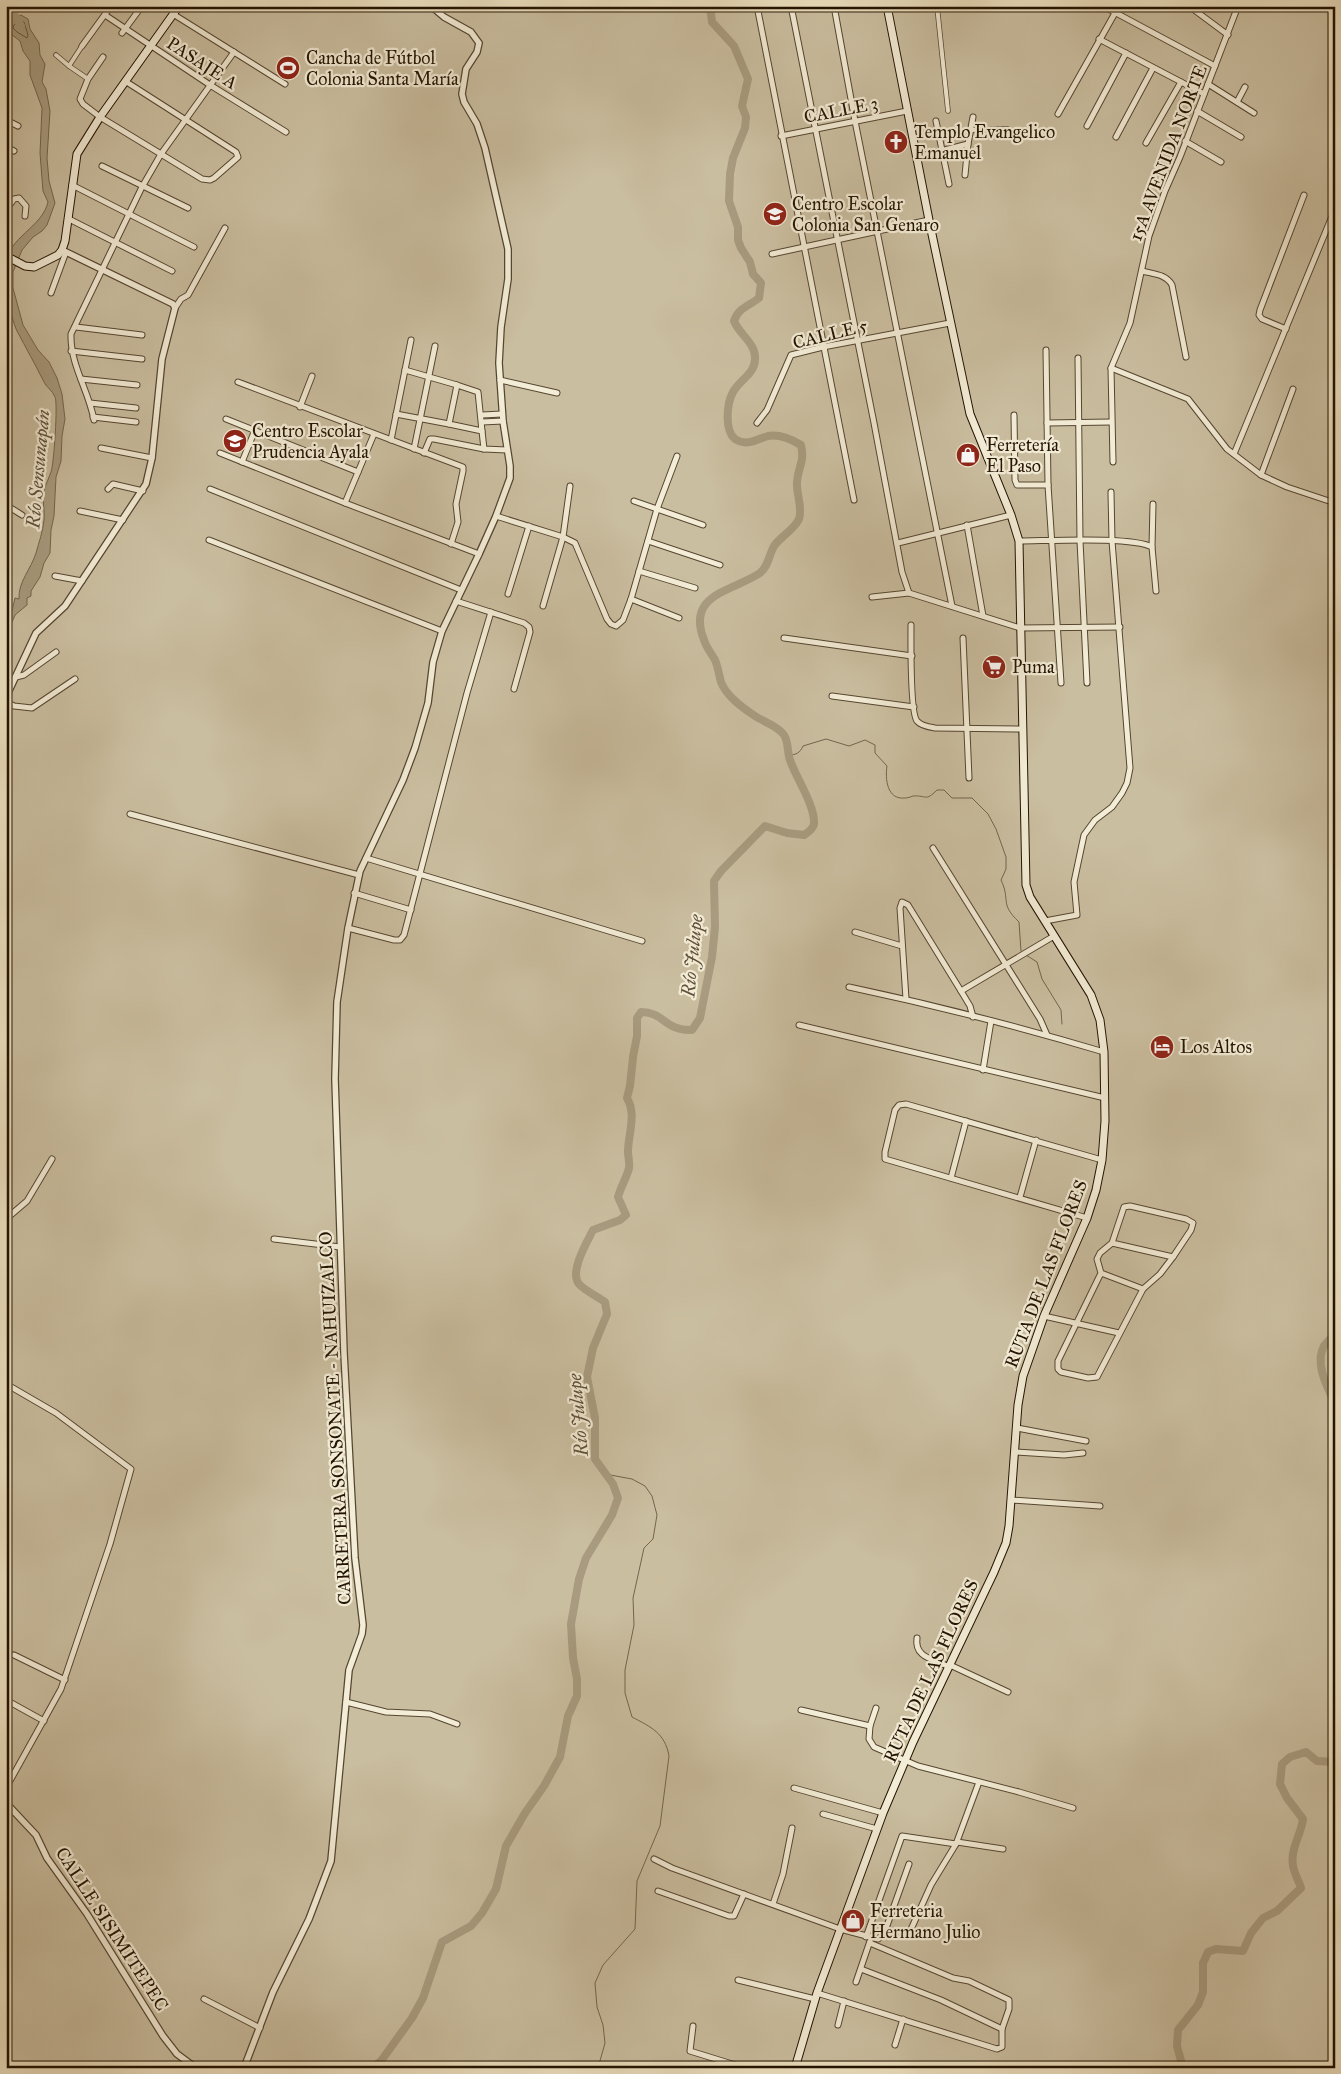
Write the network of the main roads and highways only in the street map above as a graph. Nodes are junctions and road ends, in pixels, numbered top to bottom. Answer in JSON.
{"nodes":[{"id":1,"x":179,"y":6,"type":"edge"},
{"id":2,"x":886,"y":6,"type":"edge"},
{"id":3,"x":6,"y":256,"type":"edge"},
{"id":4,"x":796,"y":2068,"type":"edge"}],
"edges":[{"from":1,"to":3,"type":"main road"},
{"from":2,"to":4,"type":"main road","name":"RUTA DE LAS FLORES"}]}
